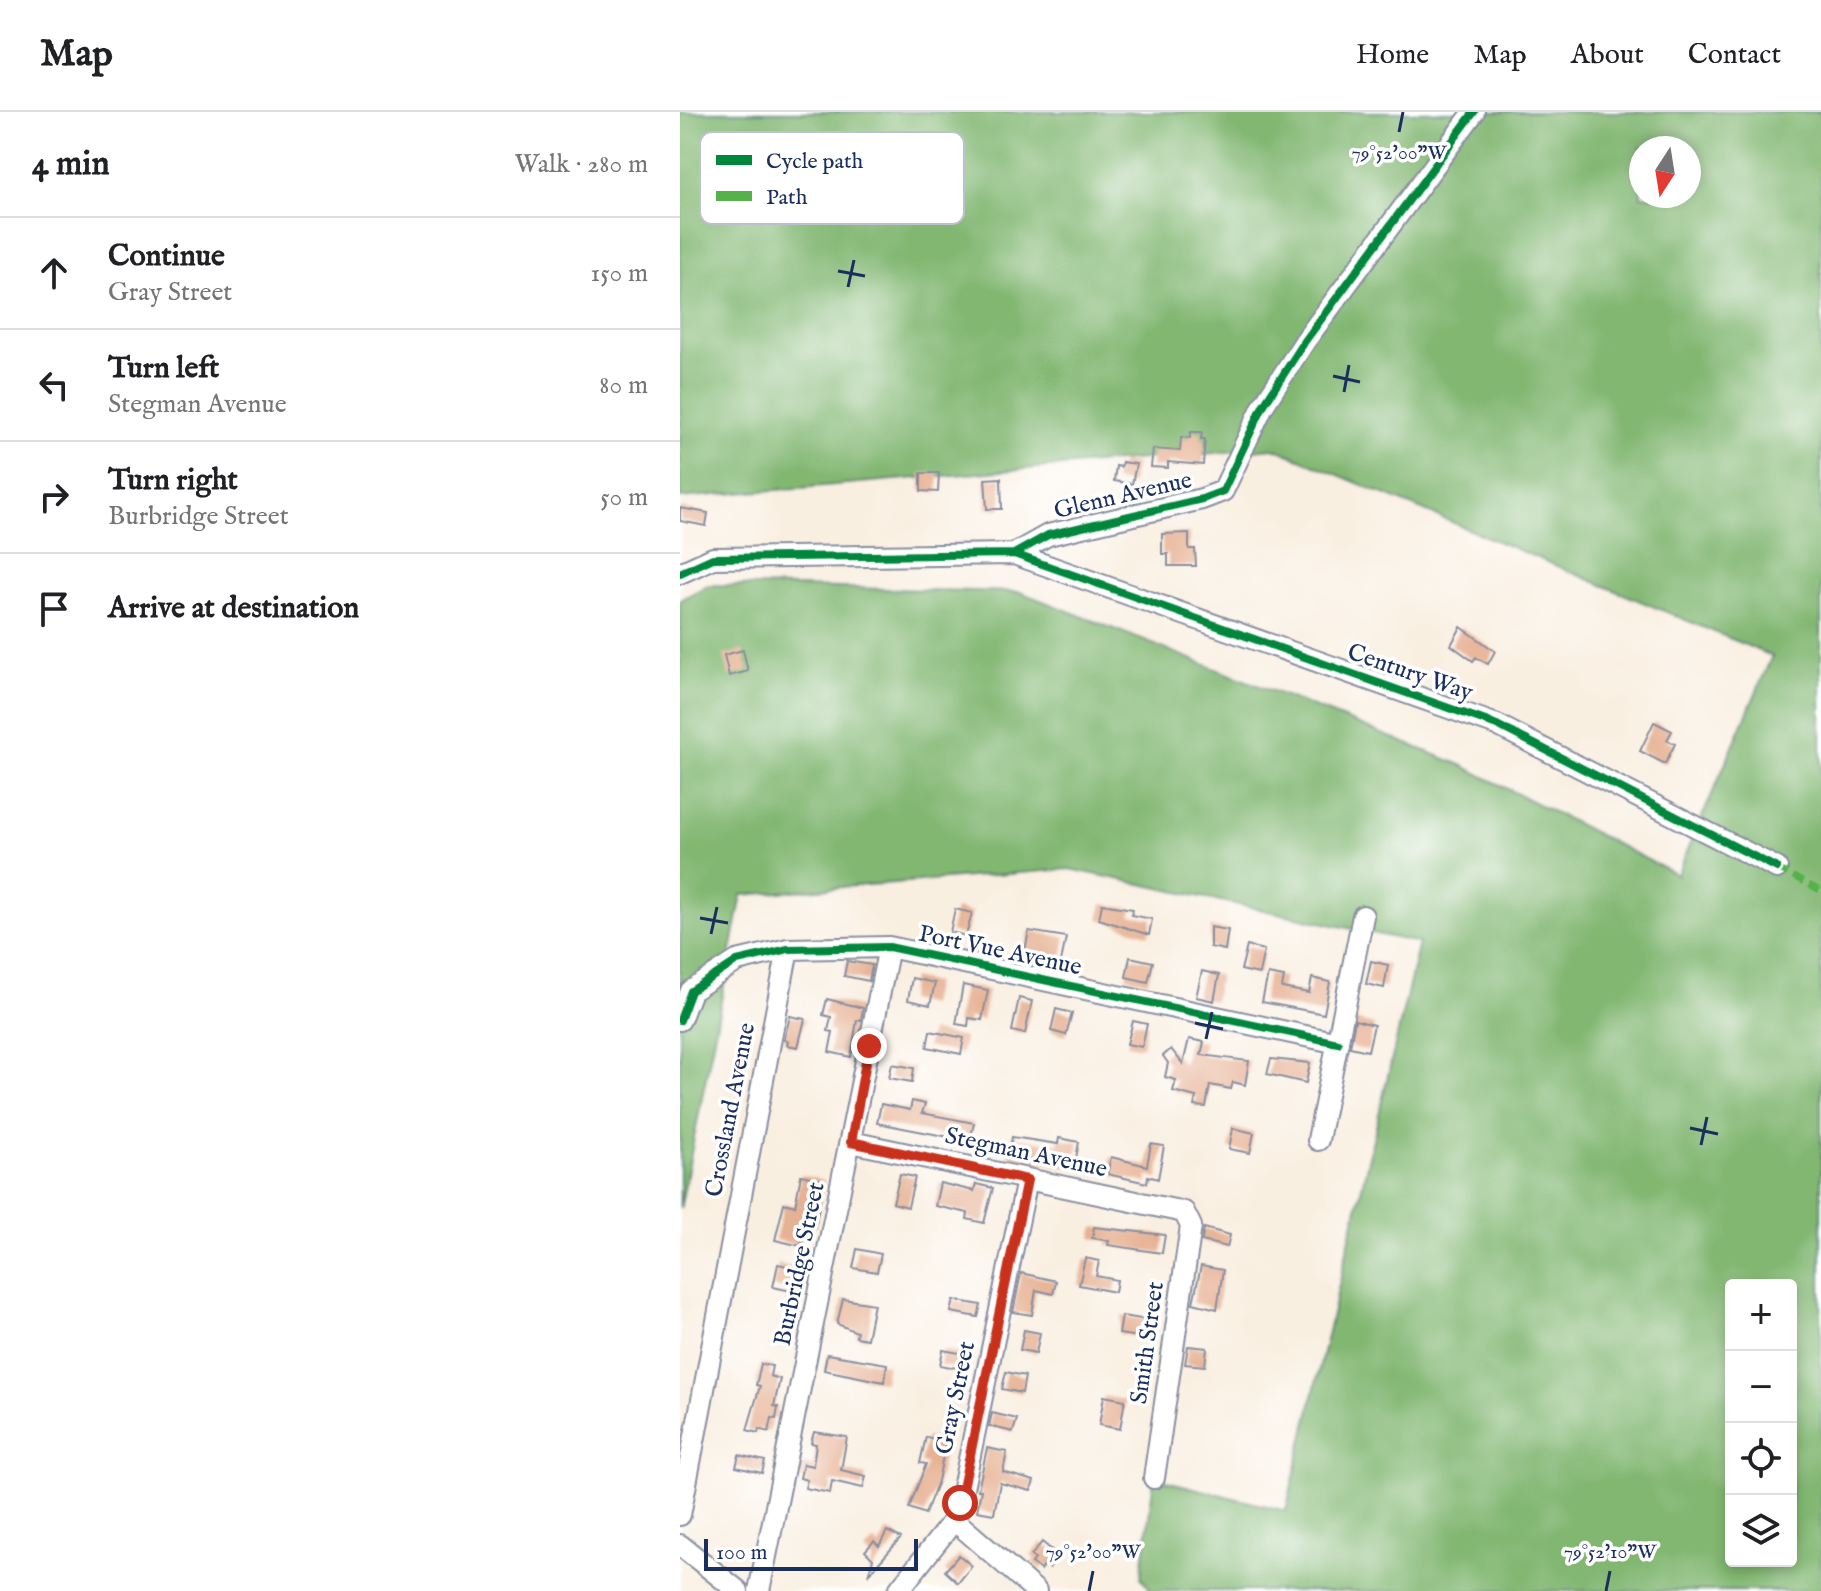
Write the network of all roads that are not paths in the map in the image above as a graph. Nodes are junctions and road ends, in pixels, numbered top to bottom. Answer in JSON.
{"nodes":[{"id":1,"x":1474,"y":112,"type":"edge"},
{"id":2,"x":1014,"y":554,"type":"junction"},
{"id":3,"x":680,"y":573,"type":"edge"},
{"id":4,"x":1777,"y":868,"type":"dead end"},
{"id":5,"x":1363,"y":916,"type":"dead end"},
{"id":6,"x":889,"y":947,"type":"junction"},
{"id":7,"x":788,"y":949,"type":"junction"},
{"id":8,"x":680,"y":1020,"type":"edge"},
{"id":9,"x":1338,"y":1043,"type":"junction"},
{"id":10,"x":1318,"y":1140,"type":"dead end"},
{"id":11,"x":851,"y":1142,"type":"junction"},
{"id":12,"x":1027,"y":1180,"type":"junction"},
{"id":13,"x":1189,"y":1216,"type":"joint"},
{"id":14,"x":1154,"y":1478,"type":"dead end"},
{"id":15,"x":680,"y":1515,"type":"edge"},
{"id":16,"x":954,"y":1520,"type":"junction"},
{"id":17,"x":680,"y":1545,"type":"edge"},
{"id":18,"x":738,"y":1591,"type":"edge"},
{"id":19,"x":759,"y":1591,"type":"edge"},
{"id":20,"x":898,"y":1591,"type":"edge"},
{"id":21,"x":1036,"y":1591,"type":"edge"}],
"edges":[{"from":1,"to":2,"type":"street","name":"Glenn Avenue"},
{"from":2,"to":3,"type":"street","name":"Glenn Avenue"},
{"from":2,"to":4,"type":"street","name":"Century Way"},
{"from":5,"to":9,"type":"street"},
{"from":6,"to":7,"type":"street","name":"Port Vue Avenue"},
{"from":6,"to":9,"type":"street","name":"Port Vue Avenue"},
{"from":6,"to":11,"type":"street","name":"Burbridge Street"},
{"from":7,"to":8,"type":"street","name":"Port Vue Avenue"},
{"from":7,"to":15,"type":"street","name":"Crossland Avenue"},
{"from":9,"to":10,"type":"street"},
{"from":11,"to":12,"type":"street","name":"Stegman Avenue"},
{"from":11,"to":19,"type":"street","name":"Burbridge Street"},
{"from":12,"to":13,"type":"street","name":"Stegman Avenue"},
{"from":12,"to":16,"type":"street","name":"Gray Street"},
{"from":13,"to":14,"type":"street","name":"Smith Street"},
{"from":16,"to":20,"type":"street"},
{"from":16,"to":21,"type":"street"},
{"from":17,"to":18,"type":"street"}]}
